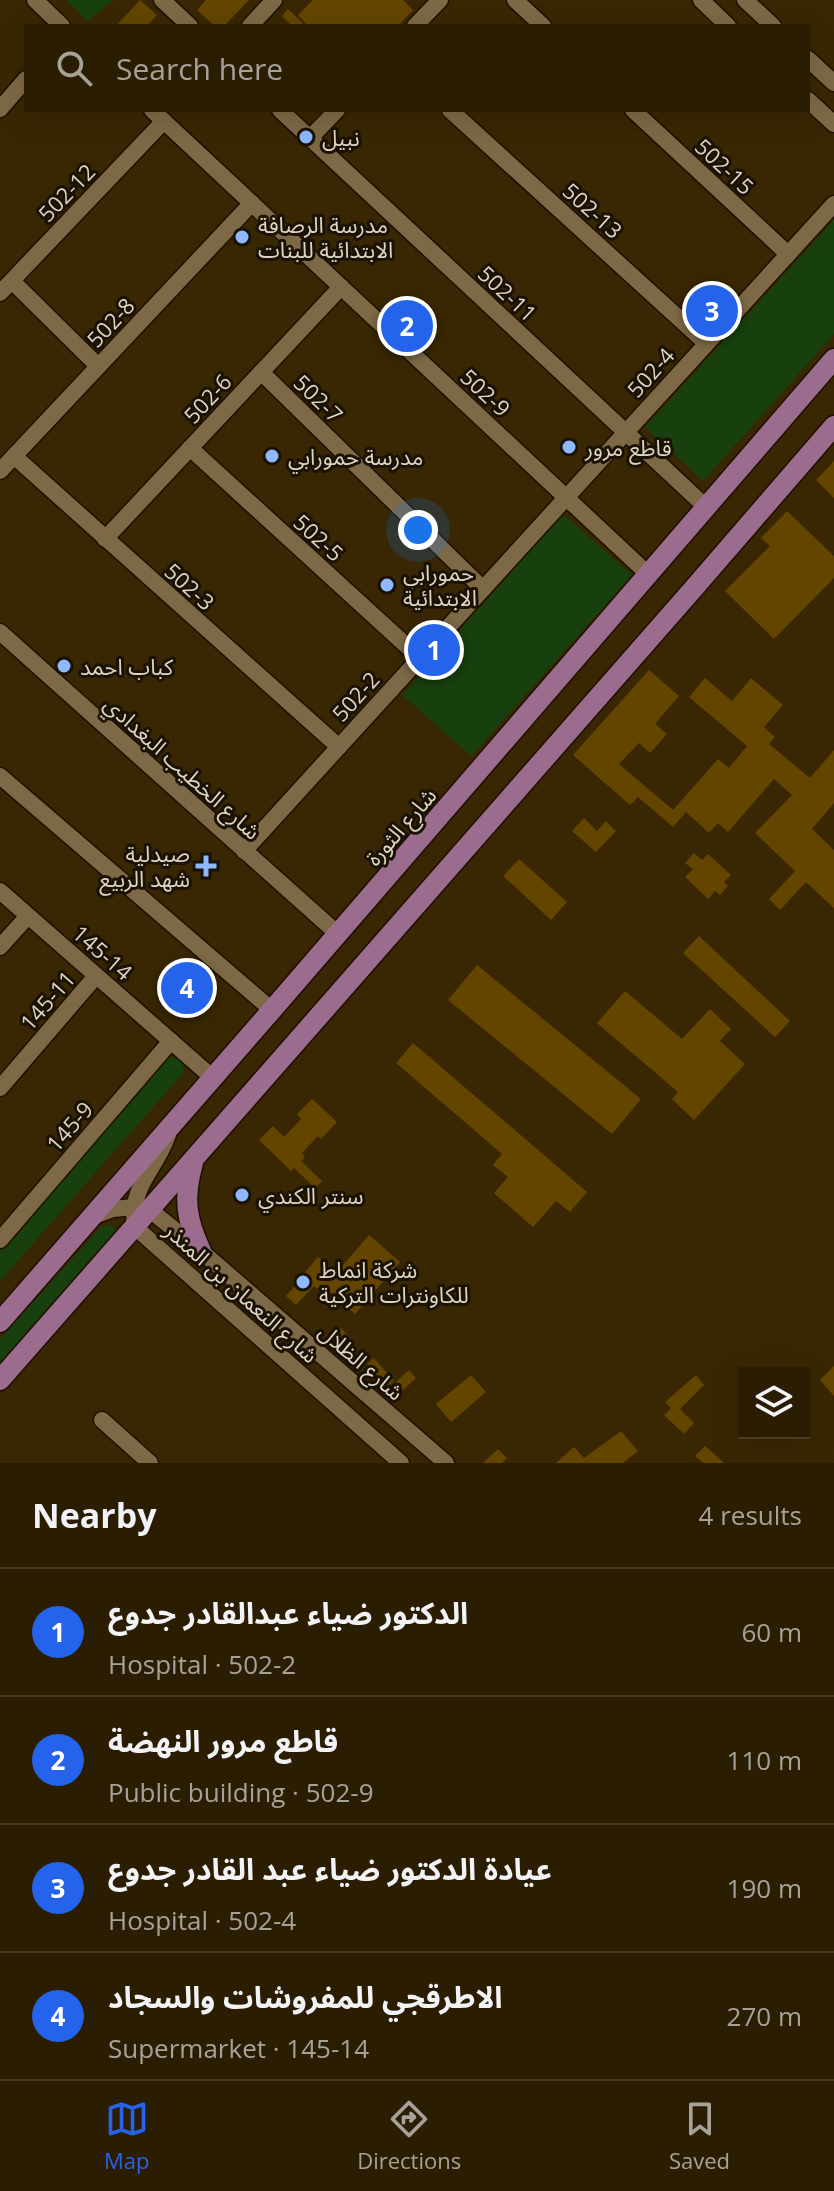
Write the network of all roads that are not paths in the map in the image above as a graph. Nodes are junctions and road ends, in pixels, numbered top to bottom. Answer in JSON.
{"nodes":[{"id":1,"x":35,"y":0,"type":"edge"},
{"id":2,"x":162,"y":0,"type":"edge"},
{"id":3,"x":274,"y":0,"type":"edge"},
{"id":4,"x":515,"y":0,"type":"edge"},
{"id":5,"x":701,"y":0,"type":"edge"},
{"id":6,"x":745,"y":0,"type":"edge"},
{"id":7,"x":434,"y":2,"type":"edge"},
{"id":8,"x":176,"y":13,"type":"junction"},
{"id":9,"x":60,"y":24,"type":"edge"},
{"id":10,"x":166,"y":24,"type":"edge"},
{"id":11,"x":188,"y":24,"type":"edge"},
{"id":12,"x":252,"y":24,"type":"edge"},
{"id":13,"x":417,"y":24,"type":"edge"},
{"id":14,"x":541,"y":24,"type":"edge"},
{"id":15,"x":726,"y":24,"type":"edge"},
{"id":16,"x":771,"y":24,"type":"edge"},
{"id":17,"x":810,"y":61,"type":"edge"},
{"id":18,"x":24,"y":81,"type":"edge"},
{"id":19,"x":834,"y":83,"type":"edge"},
{"id":20,"x":810,"y":102,"type":"edge"},
{"id":21,"x":0,"y":109,"type":"edge"},
{"id":22,"x":282,"y":112,"type":"edge"},
{"id":23,"x":335,"y":112,"type":"edge"},
{"id":24,"x":452,"y":112,"type":"edge"},
{"id":25,"x":635,"y":112,"type":"edge"},
{"id":26,"x":158,"y":116,"type":"edge"},
{"id":27,"x":834,"y":124,"type":"edge"},
{"id":28,"x":310,"y":138,"type":"junction"},
{"id":29,"x":252,"y":203,"type":"junction"},
{"id":30,"x":834,"y":204,"type":"edge"},
{"id":31,"x":788,"y":254,"type":"junction"},
{"id":32,"x":6,"y":287,"type":"edge"},
{"id":33,"x":341,"y":287,"type":"junction"},
{"id":34,"x":706,"y":343,"type":"junction"},
{"id":35,"x":834,"y":359,"type":"edge"},
{"id":36,"x":98,"y":366,"type":"junction"},
{"id":37,"x":261,"y":372,"type":"junction"},
{"id":38,"x":834,"y":426,"type":"edge"},
{"id":39,"x":625,"y":432,"type":"junction"},
{"id":40,"x":190,"y":448,"type":"junction"},
{"id":41,"x":14,"y":456,"type":"junction"},
{"id":42,"x":596,"y":464,"type":"joint"},
{"id":43,"x":0,"y":471,"type":"edge"},
{"id":44,"x":566,"y":497,"type":"junction"},
{"id":45,"x":707,"y":508,"type":"junction"},
{"id":46,"x":105,"y":539,"type":"junction"},
{"id":47,"x":649,"y":575,"type":"junction"},
{"id":48,"x":483,"y":589,"type":"junction"},
{"id":49,"x":0,"y":632,"type":"edge"},
{"id":50,"x":420,"y":658,"type":"junction"},
{"id":51,"x":339,"y":747,"type":"junction"},
{"id":52,"x":0,"y":776,"type":"edge"},
{"id":53,"x":244,"y":851,"type":"junction"},
{"id":54,"x":0,"y":891,"type":"edge"},
{"id":55,"x":28,"y":916,"type":"junction"},
{"id":56,"x":338,"y":934,"type":"junction"},
{"id":57,"x":0,"y":947,"type":"edge"},
{"id":58,"x":96,"y":976,"type":"junction"},
{"id":59,"x":272,"y":1010,"type":"junction"},
{"id":60,"x":171,"y":1041,"type":"junction"},
{"id":61,"x":213,"y":1078,"type":"junction"},
{"id":62,"x":0,"y":1088,"type":"edge"},
{"id":63,"x":172,"y":1126,"type":"junction"},
{"id":64,"x":195,"y":1159,"type":"junction"},
{"id":65,"x":140,"y":1214,"type":"junction"},
{"id":66,"x":90,"y":1218,"type":"junction"},
{"id":67,"x":0,"y":1240,"type":"edge"},
{"id":68,"x":201,"y":1251,"type":"junction"},
{"id":69,"x":0,"y":1322,"type":"edge"},
{"id":70,"x":0,"y":1380,"type":"edge"},
{"id":71,"x":102,"y":1420,"type":"dead end"},
{"id":72,"x":150,"y":1463,"type":"edge"},
{"id":73,"x":401,"y":1463,"type":"edge"},
{"id":74,"x":446,"y":1463,"type":"edge"}],
"edges":[{"from":1,"to":9,"type":"street"},
{"from":2,"to":8,"type":"street"},
{"from":3,"to":12,"type":"street"},
{"from":4,"to":14,"type":"street"},
{"from":5,"to":15,"type":"street"},
{"from":6,"to":16,"type":"street"},
{"from":7,"to":13,"type":"street"},
{"from":8,"to":10,"type":"street"},
{"from":8,"to":11,"type":"street"},
{"from":17,"to":19,"type":"street"},
{"from":18,"to":21,"type":"street"},
{"from":20,"to":27,"type":"street"},
{"from":22,"to":28,"type":"street","name":"502-11"},
{"from":23,"to":28,"type":"street"},
{"from":24,"to":34,"type":"street","name":"502-13"},
{"from":25,"to":31,"type":"street","name":"502-15"},
{"from":26,"to":29,"type":"street","name":"502-9"},
{"from":26,"to":32,"type":"street","name":"502-12"},
{"from":28,"to":39,"type":"street","name":"502-11"},
{"from":29,"to":33,"type":"street","name":"502-9"},
{"from":29,"to":36,"type":"street","name":"502-8"},
{"from":30,"to":31,"type":"street","name":"502-4"},
{"from":31,"to":34,"type":"street","name":"502-4"},
{"from":32,"to":36,"type":"street"},
{"from":33,"to":37,"type":"street","name":"502-6"},
{"from":33,"to":44,"type":"street","name":"502-9"},
{"from":34,"to":39,"type":"street","name":"502-4"},
{"from":35,"to":45,"type":"main road","name":"شارع الثورة"},
{"from":36,"to":41,"type":"street","name":"502-8"},
{"from":37,"to":40,"type":"street","name":"502-6"},
{"from":37,"to":48,"type":"street","name":"502-7"},
{"from":38,"to":64,"type":"main road"},
{"from":39,"to":42,"type":"street","name":"502-4"},
{"from":39,"to":45,"type":"street","name":"502-11"},
{"from":40,"to":46,"type":"street","name":"502-6"},
{"from":40,"to":50,"type":"street","name":"502-5"},
{"from":41,"to":43,"type":"street","name":"502-8"},
{"from":41,"to":46,"type":"street","name":"502-3"},
{"from":42,"to":44,"type":"street","name":"502-2"},
{"from":44,"to":47,"type":"street","name":"502-9"},
{"from":44,"to":48,"type":"street","name":"502-2"},
{"from":45,"to":47,"type":"main road","name":"شارع الثورة"},
{"from":46,"to":51,"type":"street","name":"502-3"},
{"from":47,"to":56,"type":"main road","name":"شارع الثورة"},
{"from":48,"to":50,"type":"street","name":"502-2"},
{"from":49,"to":53,"type":"street","name":"شارع الخطيب البغدادي"},
{"from":50,"to":51,"type":"street","name":"502-2"},
{"from":51,"to":53,"type":"street","name":"502-2"},
{"from":52,"to":59,"type":"street"},
{"from":53,"to":56,"type":"street","name":"شارع الخطيب البغدادي"},
{"from":54,"to":55,"type":"street","name":"145-14"},
{"from":55,"to":57,"type":"street"},
{"from":55,"to":58,"type":"street","name":"145-14"},
{"from":56,"to":59,"type":"main road","name":"شارع الثورة"},
{"from":58,"to":60,"type":"street","name":"145-14"},
{"from":58,"to":62,"type":"street","name":"145-11"},
{"from":59,"to":61,"type":"main road","name":"شارع الثورة"},
{"from":60,"to":61,"type":"street","name":"145-14"},
{"from":60,"to":67,"type":"street","name":"145-9"},
{"from":61,"to":63,"type":"main road","name":"شارع الثورة"},
{"from":63,"to":65,"type":"street"},
{"from":63,"to":66,"type":"main road","name":"شارع الثورة"},
{"from":64,"to":65,"type":"main road"},
{"from":64,"to":68,"type":"main road"},
{"from":65,"to":66,"type":"street"},
{"from":65,"to":68,"type":"street","name":"شارع الظلال"},
{"from":65,"to":70,"type":"main road"},
{"from":65,"to":73,"type":"street","name":"شارع النعمان بن المنذر"},
{"from":66,"to":69,"type":"main road","name":"شارع الثورة"},
{"from":68,"to":74,"type":"street","name":"شارع الظلال"},
{"from":71,"to":72,"type":"street"}]}
